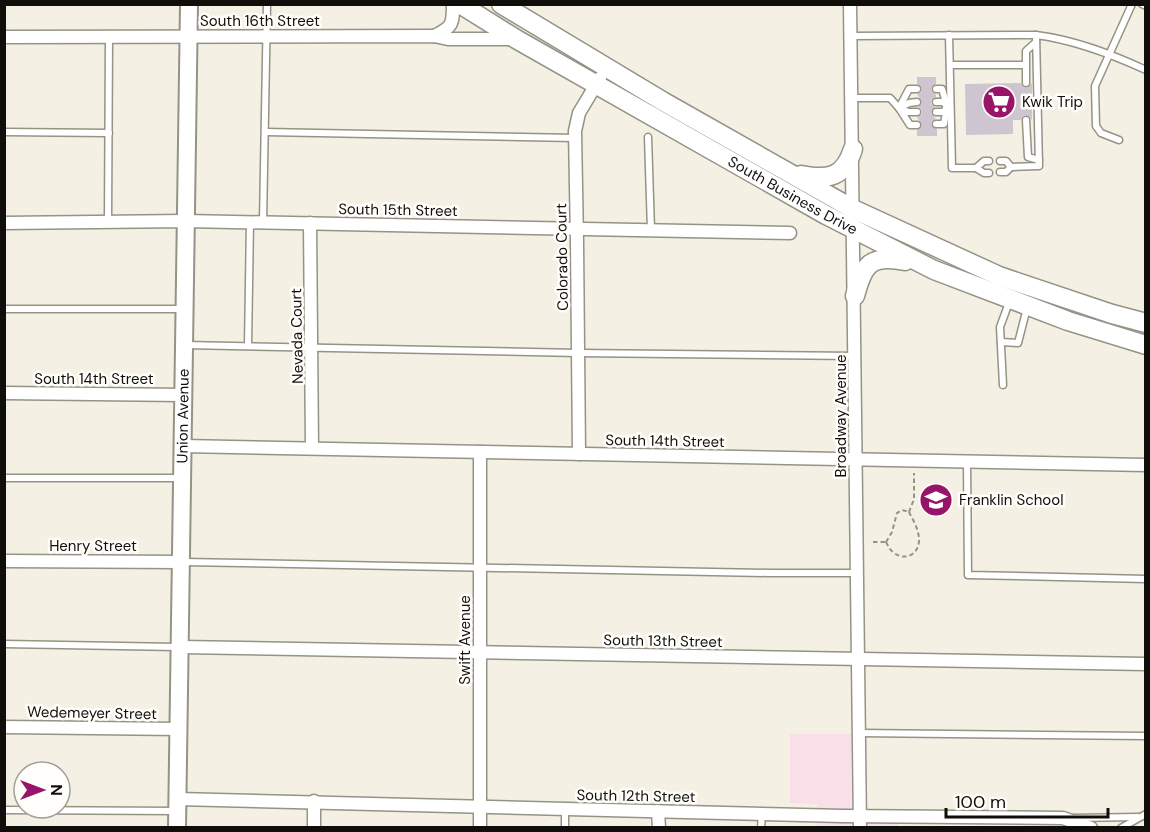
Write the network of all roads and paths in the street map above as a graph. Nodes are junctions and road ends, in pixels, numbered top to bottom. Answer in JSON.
{"nodes":[{"id":1,"x":189,"y":4,"type":"edge"},
{"id":2,"x":267,"y":4,"type":"edge"},
{"id":3,"x":453,"y":4,"type":"edge"},
{"id":4,"x":460,"y":4,"type":"edge"},
{"id":5,"x":501,"y":4,"type":"edge"},
{"id":6,"x":850,"y":4,"type":"edge"},
{"id":7,"x":1132,"y":4,"type":"edge"},
{"id":8,"x":949,"y":35,"type":"junction"},
{"id":9,"x":189,"y":36,"type":"junction"},
{"id":10,"x":266,"y":36,"type":"junction"},
{"id":11,"x":434,"y":36,"type":"junction"},
{"id":12,"x":851,"y":36,"type":"junction"},
{"id":13,"x":4,"y":37,"type":"edge"},
{"id":14,"x":109,"y":37,"type":"junction"},
{"id":15,"x":516,"y":39,"type":"junction"},
{"id":16,"x":1036,"y":39,"type":"junction"},
{"id":17,"x":1109,"y":53,"type":"junction"},
{"id":18,"x":950,"y":65,"type":"junction"},
{"id":19,"x":1025,"y":65,"type":"junction"},
{"id":20,"x":606,"y":67,"type":"junction"},
{"id":21,"x":1146,"y":70,"type":"edge"},
{"id":22,"x":1026,"y":83,"type":"dead end"},
{"id":23,"x":596,"y":84,"type":"junction"},
{"id":24,"x":917,"y":89,"type":"dead end"},
{"id":25,"x":936,"y":89,"type":"dead end"},
{"id":26,"x":852,"y":98,"type":"junction"},
{"id":27,"x":917,"y":102,"type":"dead end"},
{"id":28,"x":936,"y":102,"type":"dead end"},
{"id":29,"x":949,"y":106,"type":"junction"},
{"id":30,"x":899,"y":108,"type":"junction"},
{"id":31,"x":917,"y":112,"type":"dead end"},
{"id":32,"x":936,"y":112,"type":"dead end"},
{"id":33,"x":1026,"y":120,"type":"dead end"},
{"id":34,"x":936,"y":124,"type":"dead end"},
{"id":35,"x":917,"y":125,"type":"dead end"},
{"id":36,"x":4,"y":132,"type":"edge"},
{"id":37,"x":266,"y":132,"type":"junction"},
{"id":38,"x":109,"y":133,"type":"junction"},
{"id":39,"x":648,"y":137,"type":"dead end"},
{"id":40,"x":575,"y":138,"type":"junction"},
{"id":41,"x":1119,"y":140,"type":"dead end"},
{"id":42,"x":853,"y":149,"type":"junction"},
{"id":43,"x":1039,"y":160,"type":"junction"},
{"id":44,"x":989,"y":161,"type":"dead end"},
{"id":45,"x":1000,"y":161,"type":"dead end"},
{"id":46,"x":1011,"y":167,"type":"junction"},
{"id":47,"x":976,"y":168,"type":"junction"},
{"id":48,"x":989,"y":172,"type":"dead end"},
{"id":49,"x":1000,"y":172,"type":"dead end"},
{"id":50,"x":792,"y":174,"type":"junction"},
{"id":51,"x":853,"y":209,"type":"junction"},
{"id":52,"x":108,"y":221,"type":"junction"},
{"id":53,"x":186,"y":221,"type":"junction"},
{"id":54,"x":4,"y":222,"type":"edge"},
{"id":55,"x":250,"y":222,"type":"junction"},
{"id":56,"x":264,"y":222,"type":"junction"},
{"id":57,"x":310,"y":223,"type":"junction"},
{"id":58,"x":577,"y":228,"type":"junction"},
{"id":59,"x":651,"y":230,"type":"junction"},
{"id":60,"x":854,"y":230,"type":"junction"},
{"id":61,"x":790,"y":233,"type":"dead end"},
{"id":62,"x":922,"y":264,"type":"junction"},
{"id":63,"x":855,"y":296,"type":"junction"},
{"id":64,"x":1010,"y":300,"type":"junction"},
{"id":65,"x":1028,"y":306,"type":"junction"},
{"id":66,"x":4,"y":309,"type":"edge"},
{"id":67,"x":185,"y":309,"type":"junction"},
{"id":68,"x":1146,"y":323,"type":"edge"},
{"id":69,"x":1000,"y":342,"type":"junction"},
{"id":70,"x":185,"y":345,"type":"junction"},
{"id":71,"x":1146,"y":345,"type":"edge"},
{"id":72,"x":248,"y":346,"type":"junction"},
{"id":73,"x":312,"y":348,"type":"junction"},
{"id":74,"x":578,"y":353,"type":"junction"},
{"id":75,"x":855,"y":356,"type":"junction"},
{"id":76,"x":1004,"y":385,"type":"dead end"},
{"id":77,"x":4,"y":393,"type":"edge"},
{"id":78,"x":184,"y":394,"type":"junction"},
{"id":79,"x":183,"y":446,"type":"junction"},
{"id":80,"x":312,"y":448,"type":"junction"},
{"id":81,"x":480,"y":452,"type":"junction"},
{"id":82,"x":579,"y":454,"type":"junction"},
{"id":83,"x":855,"y":460,"type":"junction"},
{"id":84,"x":967,"y":462,"type":"junction"},
{"id":85,"x":1146,"y":465,"type":"edge"},
{"id":86,"x":914,"y":473,"type":"dead end"},
{"id":87,"x":4,"y":477,"type":"edge"},
{"id":88,"x":183,"y":478,"type":"junction"},
{"id":89,"x":909,"y":512,"type":"junction"},
{"id":90,"x":873,"y":542,"type":"dead end"},
{"id":91,"x":886,"y":542,"type":"junction"},
{"id":92,"x":4,"y":561,"type":"edge"},
{"id":93,"x":182,"y":561,"type":"junction"},
{"id":94,"x":480,"y":566,"type":"junction"},
{"id":95,"x":857,"y":573,"type":"junction"},
{"id":96,"x":1146,"y":579,"type":"edge"},
{"id":97,"x":4,"y":644,"type":"edge"},
{"id":98,"x":181,"y":647,"type":"junction"},
{"id":99,"x":480,"y":652,"type":"junction"},
{"id":100,"x":858,"y":659,"type":"junction"},
{"id":101,"x":1146,"y":664,"type":"edge"},
{"id":102,"x":4,"y":727,"type":"edge"},
{"id":103,"x":180,"y":729,"type":"junction"},
{"id":104,"x":859,"y":733,"type":"junction"},
{"id":105,"x":1146,"y":736,"type":"edge"},
{"id":106,"x":314,"y":801,"type":"junction"},
{"id":107,"x":480,"y":807,"type":"junction"},
{"id":108,"x":565,"y":809,"type":"junction"},
{"id":109,"x":4,"y":810,"type":"edge"},
{"id":110,"x":658,"y":811,"type":"junction"},
{"id":111,"x":177,"y":812,"type":"edge"},
{"id":112,"x":762,"y":814,"type":"junction"},
{"id":113,"x":1146,"y":814,"type":"edge"},
{"id":114,"x":1138,"y":817,"type":"junction"},
{"id":115,"x":1063,"y":818,"type":"junction"},
{"id":116,"x":860,"y":822,"type":"edge"},
{"id":117,"x":314,"y":828,"type":"edge"},
{"id":118,"x":480,"y":828,"type":"edge"},
{"id":119,"x":565,"y":828,"type":"edge"},
{"id":120,"x":658,"y":828,"type":"edge"},
{"id":121,"x":761,"y":828,"type":"edge"},
{"id":122,"x":1091,"y":828,"type":"edge"},
{"id":123,"x":1121,"y":828,"type":"edge"}],
"edges":[{"from":1,"to":9,"type":"street","name":"Union Avenue"},
{"from":2,"to":10,"type":"lane"},
{"from":3,"to":11,"type":"street"},
{"from":4,"to":15,"type":"main road","name":"South Business Drive"},
{"from":5,"to":20,"type":"main road","name":"South Business Drive"},
{"from":6,"to":12,"type":"street","name":"Broadway Avenue"},
{"from":7,"to":17,"type":"lane"},
{"from":8,"to":12,"type":"lane"},
{"from":8,"to":16,"type":"lane"},
{"from":8,"to":18,"type":"lane"},
{"from":9,"to":10,"type":"street","name":"South 16th Street"},
{"from":9,"to":14,"type":"street","name":"South 16th Street"},
{"from":9,"to":53,"type":"street","name":"Union Avenue"},
{"from":10,"to":11,"type":"street","name":"South 16th Street"},
{"from":10,"to":37,"type":"lane"},
{"from":11,"to":15,"type":"street","name":"South 16th Street"},
{"from":12,"to":26,"type":"street","name":"Broadway Avenue"},
{"from":13,"to":14,"type":"street","name":"South 16th Street"},
{"from":14,"to":38,"type":"lane"},
{"from":15,"to":23,"type":"main road","name":"South Business Drive"},
{"from":16,"to":17,"type":"lane"},
{"from":16,"to":19,"type":"lane"},
{"from":16,"to":43,"type":"lane"},
{"from":17,"to":21,"type":"lane"},
{"from":17,"to":41,"type":"lane"},
{"from":18,"to":19,"type":"lane"},
{"from":18,"to":29,"type":"lane"},
{"from":19,"to":22,"type":"lane"},
{"from":20,"to":23,"type":"street","name":"Colorado Court"},
{"from":20,"to":50,"type":"main road","name":"South Business Drive"},
{"from":23,"to":40,"type":"street","name":"Colorado Court"},
{"from":23,"to":60,"type":"main road","name":"South Business Drive"},
{"from":24,"to":30,"type":"lane"},
{"from":25,"to":29,"type":"lane"},
{"from":26,"to":30,"type":"lane"},
{"from":26,"to":42,"type":"street","name":"Broadway Avenue"},
{"from":27,"to":30,"type":"lane"},
{"from":28,"to":29,"type":"lane"},
{"from":29,"to":32,"type":"lane"},
{"from":29,"to":34,"type":"lane"},
{"from":29,"to":47,"type":"lane"},
{"from":30,"to":31,"type":"lane"},
{"from":30,"to":35,"type":"lane"},
{"from":33,"to":43,"type":"lane"},
{"from":36,"to":38,"type":"lane"},
{"from":37,"to":40,"type":"lane"},
{"from":37,"to":56,"type":"lane"},
{"from":38,"to":52,"type":"lane"},
{"from":39,"to":59,"type":"lane"},
{"from":40,"to":58,"type":"street","name":"Colorado Court"},
{"from":42,"to":50,"type":"main road"},
{"from":42,"to":51,"type":"street","name":"Broadway Avenue"},
{"from":43,"to":46,"type":"lane"},
{"from":44,"to":47,"type":"lane"},
{"from":45,"to":46,"type":"lane"},
{"from":46,"to":49,"type":"lane"},
{"from":47,"to":48,"type":"lane"},
{"from":50,"to":51,"type":"main road","name":"South Business Drive"},
{"from":51,"to":60,"type":"street","name":"Broadway Avenue"},
{"from":51,"to":68,"type":"main road","name":"South Business Drive"},
{"from":52,"to":53,"type":"street","name":"South 15th Street"},
{"from":52,"to":54,"type":"street","name":"South 15th Street"},
{"from":53,"to":55,"type":"street","name":"South 15th Street"},
{"from":53,"to":67,"type":"street","name":"Union Avenue"},
{"from":55,"to":56,"type":"street","name":"South 15th Street"},
{"from":55,"to":72,"type":"lane"},
{"from":56,"to":57,"type":"street","name":"South 15th Street"},
{"from":57,"to":58,"type":"street","name":"South 15th Street"},
{"from":57,"to":73,"type":"street","name":"Nevada Court"},
{"from":58,"to":59,"type":"street","name":"South 15th Street"},
{"from":58,"to":74,"type":"street","name":"Colorado Court"},
{"from":59,"to":61,"type":"street","name":"South 15th Street"},
{"from":60,"to":62,"type":"main road","name":"South Business Drive"},
{"from":60,"to":63,"type":"street","name":"Broadway Avenue"},
{"from":62,"to":63,"type":"main road"},
{"from":62,"to":64,"type":"main road","name":"South Business Drive"},
{"from":63,"to":75,"type":"street","name":"Broadway Avenue"},
{"from":64,"to":65,"type":"main road","name":"South Business Drive"},
{"from":64,"to":69,"type":"lane"},
{"from":65,"to":69,"type":"lane"},
{"from":65,"to":71,"type":"main road","name":"South Business Drive"},
{"from":66,"to":67,"type":"lane"},
{"from":67,"to":70,"type":"street","name":"Union Avenue"},
{"from":69,"to":76,"type":"lane"},
{"from":70,"to":72,"type":"lane"},
{"from":70,"to":78,"type":"street","name":"Union Avenue"},
{"from":72,"to":73,"type":"lane"},
{"from":73,"to":74,"type":"lane"},
{"from":73,"to":80,"type":"street","name":"Nevada Court"},
{"from":74,"to":75,"type":"lane"},
{"from":74,"to":82,"type":"street","name":"Colorado Court"},
{"from":75,"to":83,"type":"street","name":"Broadway Avenue"},
{"from":77,"to":78,"type":"street","name":"South 14th Street"},
{"from":78,"to":79,"type":"street","name":"Union Avenue"},
{"from":79,"to":80,"type":"street","name":"South 14th Street"},
{"from":79,"to":88,"type":"street","name":"Union Avenue"},
{"from":80,"to":81,"type":"street","name":"South 14th Street"},
{"from":81,"to":82,"type":"street","name":"South 14th Street"},
{"from":81,"to":94,"type":"street","name":"Swift Avenue"},
{"from":82,"to":83,"type":"street","name":"South 14th Street"},
{"from":83,"to":84,"type":"street","name":"South 14th Street"},
{"from":83,"to":95,"type":"street","name":"Broadway Avenue"},
{"from":84,"to":85,"type":"street","name":"South 14th Street"},
{"from":84,"to":96,"type":"lane"},
{"from":86,"to":89,"type":"path"},
{"from":87,"to":88,"type":"lane"},
{"from":88,"to":93,"type":"street","name":"Union Avenue"},
{"from":89,"to":91,"type":"path"},
{"from":89,"to":91,"type":"path"},
{"from":90,"to":91,"type":"path"},
{"from":92,"to":93,"type":"street","name":"Henry Street"},
{"from":93,"to":94,"type":"lane"},
{"from":93,"to":98,"type":"street","name":"Union Avenue"},
{"from":94,"to":95,"type":"lane"},
{"from":94,"to":99,"type":"street","name":"Swift Avenue"},
{"from":95,"to":100,"type":"street","name":"Broadway Avenue"},
{"from":97,"to":98,"type":"lane"},
{"from":98,"to":99,"type":"street","name":"South 13th Street"},
{"from":98,"to":103,"type":"street","name":"Union Avenue"},
{"from":99,"to":100,"type":"street","name":"South 13th Street"},
{"from":99,"to":107,"type":"street","name":"Swift Avenue"},
{"from":100,"to":101,"type":"street","name":"South 13th Street"},
{"from":100,"to":104,"type":"street","name":"Broadway Avenue"},
{"from":102,"to":103,"type":"street","name":"Wedemeyer Street"},
{"from":103,"to":111,"type":"street","name":"Union Avenue"},
{"from":104,"to":105,"type":"lane"},
{"from":104,"to":116,"type":"street","name":"Broadway Avenue"},
{"from":106,"to":107,"type":"street","name":"South 12th Street"},
{"from":106,"to":111,"type":"street","name":"South 12th Street"},
{"from":106,"to":117,"type":"street"},
{"from":107,"to":108,"type":"street","name":"South 12th Street"},
{"from":107,"to":118,"type":"street","name":"Swift Avenue"},
{"from":108,"to":110,"type":"street","name":"South 12th Street"},
{"from":108,"to":119,"type":"lane"},
{"from":109,"to":111,"type":"lane"},
{"from":110,"to":112,"type":"street","name":"South 12th Street"},
{"from":110,"to":120,"type":"street"},
{"from":112,"to":116,"type":"street","name":"South 12th Street"},
{"from":112,"to":121,"type":"lane"},
{"from":113,"to":114,"type":"lane"},
{"from":114,"to":115,"type":"lane"},
{"from":114,"to":123,"type":"lane"},
{"from":115,"to":116,"type":"street","name":"South 12th Street"},
{"from":115,"to":122,"type":"street","name":"South 12th Street"}]}
